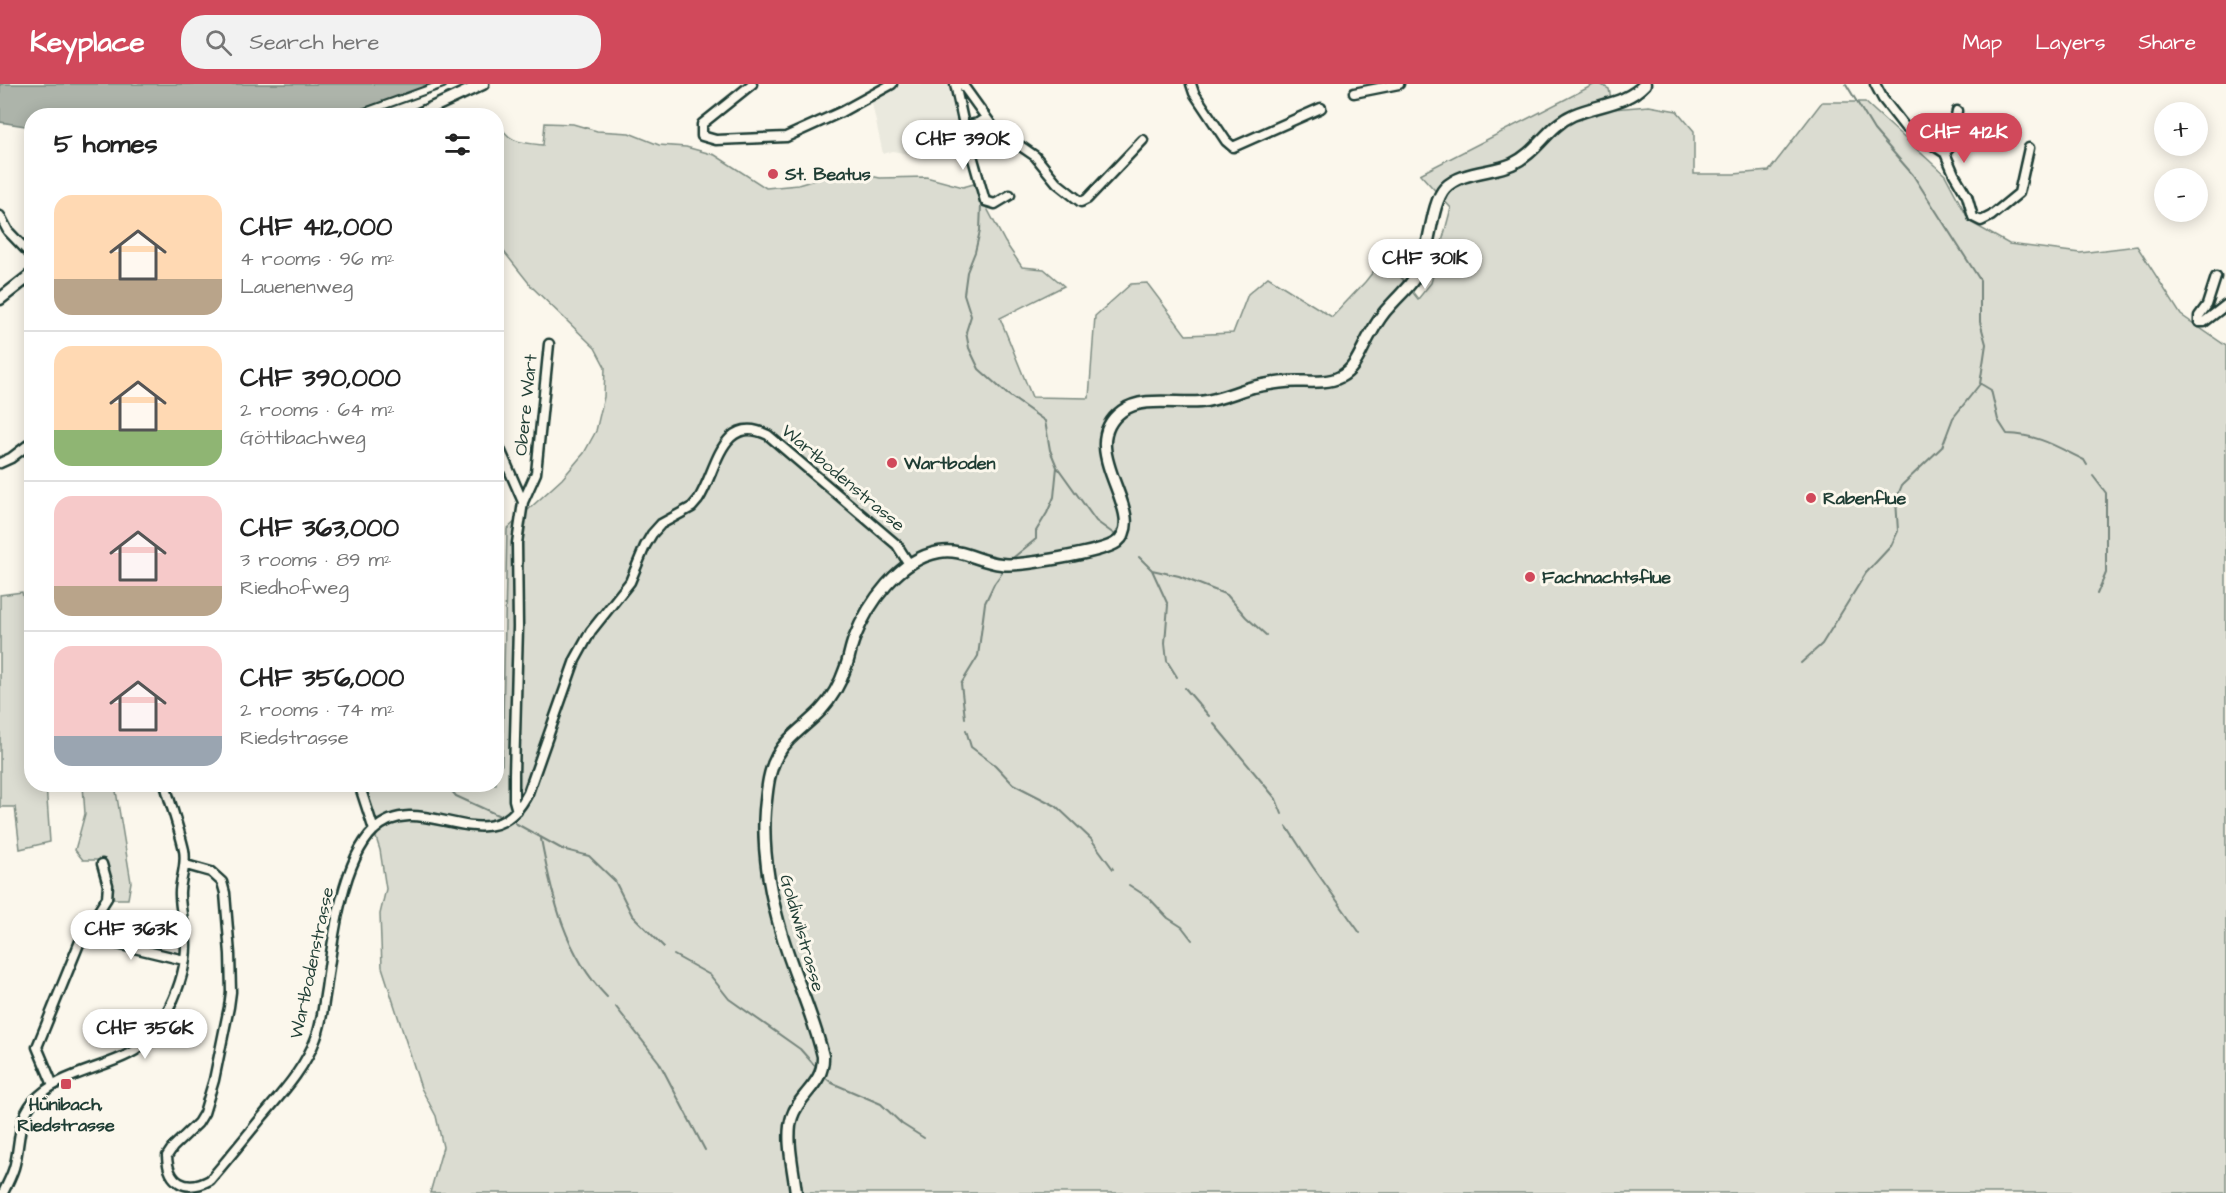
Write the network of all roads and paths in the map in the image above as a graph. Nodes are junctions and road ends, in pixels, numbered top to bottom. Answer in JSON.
{"nodes":[{"id":1,"x":443,"y":84,"type":"edge"},
{"id":2,"x":483,"y":84,"type":"edge"},
{"id":3,"x":752,"y":84,"type":"edge"},
{"id":4,"x":892,"y":84,"type":"edge"},
{"id":5,"x":955,"y":84,"type":"edge"},
{"id":6,"x":962,"y":84,"type":"edge"},
{"id":7,"x":1191,"y":84,"type":"edge"},
{"id":8,"x":1399,"y":84,"type":"edge"},
{"id":9,"x":1646,"y":84,"type":"edge"},
{"id":10,"x":1875,"y":84,"type":"edge"},
{"id":11,"x":1354,"y":93,"type":"dead end"},
{"id":12,"x":376,"y":108,"type":"edge"},
{"id":13,"x":431,"y":108,"type":"edge"},
{"id":14,"x":1321,"y":108,"type":"dead end"},
{"id":15,"x":1957,"y":111,"type":"dead end"},
{"id":16,"x":986,"y":118,"type":"junction"},
{"id":17,"x":965,"y":126,"type":"junction"},
{"id":18,"x":1143,"y":140,"type":"dead end"},
{"id":19,"x":2029,"y":148,"type":"dead end"},
{"id":20,"x":1946,"y":153,"type":"junction"},
{"id":21,"x":1010,"y":195,"type":"dead end"},
{"id":22,"x":0,"y":216,"type":"edge"},
{"id":23,"x":24,"y":248,"type":"edge"},
{"id":24,"x":2216,"y":277,"type":"dead end"},
{"id":25,"x":24,"y":280,"type":"edge"},
{"id":26,"x":0,"y":299,"type":"edge"},
{"id":27,"x":2226,"y":305,"type":"edge"},
{"id":28,"x":549,"y":344,"type":"dead end"},
{"id":29,"x":24,"y":448,"type":"edge"},
{"id":30,"x":504,"y":458,"type":"edge"},
{"id":31,"x":0,"y":463,"type":"edge"},
{"id":32,"x":523,"y":502,"type":"junction"},
{"id":33,"x":909,"y":564,"type":"junction"},
{"id":34,"x":167,"y":792,"type":"edge"},
{"id":35,"x":362,"y":792,"type":"edge"},
{"id":36,"x":517,"y":811,"type":"junction"},
{"id":37,"x":374,"y":830,"type":"junction"},
{"id":38,"x":102,"y":864,"type":"dead end"},
{"id":39,"x":186,"y":865,"type":"junction"},
{"id":40,"x":84,"y":936,"type":"junction"},
{"id":41,"x":184,"y":960,"type":"junction"},
{"id":42,"x":53,"y":1085,"type":"junction"},
{"id":43,"x":183,"y":1190,"type":"edge"},
{"id":44,"x":3,"y":1193,"type":"edge"},
{"id":45,"x":796,"y":1193,"type":"edge"}],
"edges":[{"from":1,"to":12,"type":"street"},
{"from":2,"to":13,"type":"street"},
{"from":3,"to":4,"type":"street"},
{"from":5,"to":17,"type":"street"},
{"from":6,"to":16,"type":"street"},
{"from":7,"to":14,"type":"street"},
{"from":8,"to":11,"type":"street"},
{"from":9,"to":33,"type":"street","name":"Goldiwilstrasse"},
{"from":10,"to":20,"type":"street"},
{"from":15,"to":20,"type":"street"},
{"from":16,"to":17,"type":"street"},
{"from":16,"to":18,"type":"street"},
{"from":17,"to":21,"type":"street"},
{"from":19,"to":20,"type":"street"},
{"from":22,"to":23,"type":"street"},
{"from":24,"to":27,"type":"street"},
{"from":25,"to":26,"type":"street"},
{"from":28,"to":32,"type":"street","name":"Obere Wart"},
{"from":29,"to":31,"type":"street"},
{"from":30,"to":32,"type":"street","name":"Obere Wart"},
{"from":32,"to":36,"type":"street","name":"Obere Wart"},
{"from":33,"to":36,"type":"street","name":"Wartbodenstrasse"},
{"from":33,"to":45,"type":"street","name":"Goldiwilstrasse"},
{"from":34,"to":39,"type":"street"},
{"from":35,"to":37,"type":"street"},
{"from":36,"to":37,"type":"street"},
{"from":37,"to":43,"type":"street","name":"Wartbodenstrasse"},
{"from":38,"to":40,"type":"street"},
{"from":39,"to":41,"type":"street"},
{"from":39,"to":43,"type":"street","name":"Wartbodenstrasse"},
{"from":40,"to":41,"type":"street"},
{"from":40,"to":42,"type":"street"},
{"from":41,"to":42,"type":"street"},
{"from":42,"to":44,"type":"street"}]}
